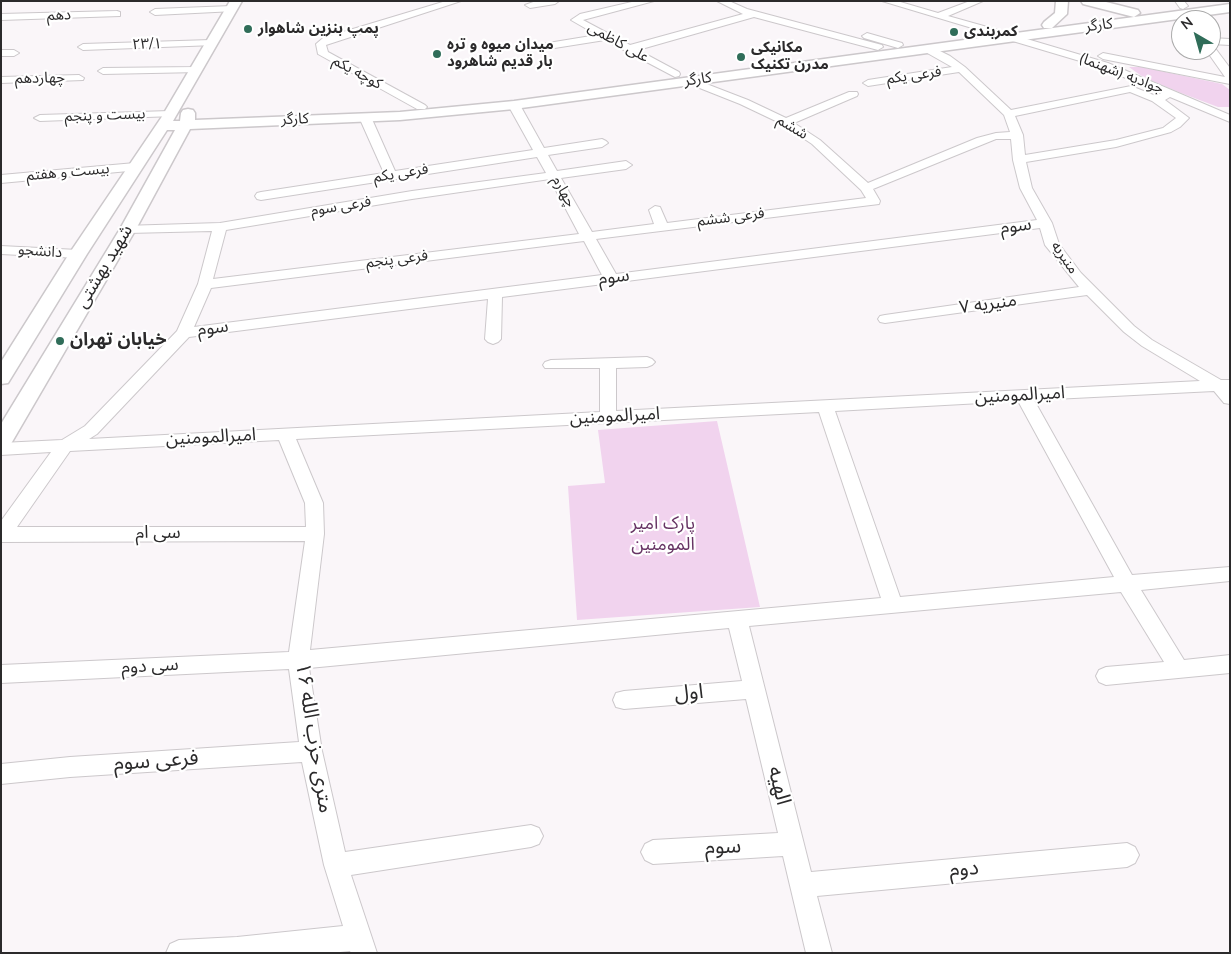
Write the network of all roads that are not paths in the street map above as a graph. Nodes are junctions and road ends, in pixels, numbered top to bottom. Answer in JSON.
{"nodes":[{"id":1,"x":457,"y":1,"type":"edge"},
{"id":2,"x":650,"y":1,"type":"edge"},
{"id":3,"x":721,"y":1,"type":"edge"},
{"id":4,"x":742,"y":1,"type":"edge"},
{"id":5,"x":886,"y":1,"type":"edge"},
{"id":6,"x":980,"y":1,"type":"edge"},
{"id":7,"x":1062,"y":1,"type":"edge"},
{"id":8,"x":1077,"y":1,"type":"edge"},
{"id":9,"x":1087,"y":1,"type":"edge"},
{"id":10,"x":1222,"y":1,"type":"edge"},
{"id":11,"x":551,"y":2,"type":"edge"},
{"id":12,"x":234,"y":5,"type":"edge"},
{"id":13,"x":530,"y":5,"type":"dead end"},
{"id":14,"x":1230,"y":8,"type":"edge"},
{"id":15,"x":1184,"y":10,"type":"edge"},
{"id":16,"x":759,"y":11,"type":"junction"},
{"id":17,"x":1171,"y":11,"type":"edge"},
{"id":18,"x":155,"y":12,"type":"dead end"},
{"id":19,"x":1171,"y":12,"type":"edge"},
{"id":20,"x":1134,"y":13,"type":"junction"},
{"id":21,"x":117,"y":14,"type":"dead end"},
{"id":22,"x":938,"y":16,"type":"junction"},
{"id":23,"x":1,"y":17,"type":"edge"},
{"id":24,"x":1096,"y":22,"type":"junction"},
{"id":25,"x":1045,"y":29,"type":"junction"},
{"id":26,"x":995,"y":32,"type":"junction"},
{"id":27,"x":606,"y":37,"type":"junction"},
{"id":28,"x":1010,"y":37,"type":"junction"},
{"id":29,"x":211,"y":43,"type":"junction"},
{"id":30,"x":898,"y":45,"type":"junction"},
{"id":31,"x":83,"y":47,"type":"dead end"},
{"id":32,"x":542,"y":47,"type":"dead end"},
{"id":33,"x":878,"y":47,"type":"junction"},
{"id":34,"x":926,"y":48,"type":"junction"},
{"id":35,"x":629,"y":49,"type":"junction"},
{"id":36,"x":1,"y":53,"type":"edge"},
{"id":37,"x":14,"y":53,"type":"dead end"},
{"id":38,"x":1218,"y":60,"type":"edge"},
{"id":39,"x":961,"y":69,"type":"junction"},
{"id":40,"x":196,"y":70,"type":"junction"},
{"id":41,"x":103,"y":71,"type":"dead end"},
{"id":42,"x":675,"y":74,"type":"junction"},
{"id":43,"x":1230,"y":76,"type":"edge"},
{"id":44,"x":78,"y":78,"type":"dead end"},
{"id":45,"x":1,"y":80,"type":"edge"},
{"id":46,"x":691,"y":81,"type":"junction"},
{"id":47,"x":1230,"y":82,"type":"edge"},
{"id":48,"x":868,"y":83,"type":"dead end"},
{"id":49,"x":1170,"y":93,"type":"junction"},
{"id":50,"x":853,"y":94,"type":"dead end"},
{"id":51,"x":180,"y":96,"type":"junction"},
{"id":52,"x":1157,"y":100,"type":"junction"},
{"id":53,"x":514,"y":105,"type":"junction"},
{"id":54,"x":421,"y":107,"type":"junction"},
{"id":55,"x":1009,"y":114,"type":"junction"},
{"id":56,"x":365,"y":117,"type":"junction"},
{"id":57,"x":40,"y":118,"type":"dead end"},
{"id":58,"x":167,"y":119,"type":"junction"},
{"id":59,"x":1230,"y":119,"type":"edge"},
{"id":60,"x":187,"y":121,"type":"junction"},
{"id":61,"x":786,"y":122,"type":"junction"},
{"id":62,"x":219,"y":123,"type":"junction"},
{"id":63,"x":1018,"y":135,"type":"junction"},
{"id":64,"x":176,"y":143,"type":"junction"},
{"id":65,"x":602,"y":143,"type":"dead end"},
{"id":66,"x":540,"y":152,"type":"junction"},
{"id":67,"x":1019,"y":160,"type":"junction"},
{"id":68,"x":626,"y":165,"type":"dead end"},
{"id":69,"x":135,"y":167,"type":"junction"},
{"id":70,"x":554,"y":175,"type":"junction"},
{"id":71,"x":391,"y":176,"type":"junction"},
{"id":72,"x":1,"y":179,"type":"edge"},
{"id":73,"x":866,"y":188,"type":"junction"},
{"id":74,"x":261,"y":196,"type":"dead end"},
{"id":75,"x":874,"y":201,"type":"joint"},
{"id":76,"x":655,"y":210,"type":"dead end"},
{"id":77,"x":1045,"y":223,"type":"junction"},
{"id":78,"x":220,"y":227,"type":"junction"},
{"id":79,"x":662,"y":227,"type":"junction"},
{"id":80,"x":128,"y":229,"type":"junction"},
{"id":81,"x":588,"y":236,"type":"junction"},
{"id":82,"x":1,"y":250,"type":"edge"},
{"id":83,"x":78,"y":254,"type":"junction"},
{"id":84,"x":611,"y":278,"type":"junction"},
{"id":85,"x":205,"y":284,"type":"junction"},
{"id":86,"x":1090,"y":290,"type":"junction"},
{"id":87,"x":495,"y":293,"type":"junction"},
{"id":88,"x":885,"y":320,"type":"dead end"},
{"id":89,"x":184,"y":333,"type":"junction"},
{"id":90,"x":493,"y":339,"type":"dead end"},
{"id":91,"x":647,"y":362,"type":"dead end"},
{"id":92,"x":608,"y":363,"type":"junction"},
{"id":93,"x":551,"y":366,"type":"dead end"},
{"id":94,"x":1,"y":378,"type":"edge"},
{"id":95,"x":1224,"y":386,"type":"edge"},
{"id":96,"x":1023,"y":396,"type":"junction"},
{"id":97,"x":1230,"y":399,"type":"edge"},
{"id":98,"x":825,"y":406,"type":"junction"},
{"id":99,"x":608,"y":418,"type":"junction"},
{"id":100,"x":285,"y":434,"type":"junction"},
{"id":101,"x":1,"y":442,"type":"edge"},
{"id":102,"x":65,"y":446,"type":"junction"},
{"id":103,"x":1,"y":449,"type":"edge"},
{"id":104,"x":2,"y":534,"type":"edge"},
{"id":105,"x":315,"y":534,"type":"junction"},
{"id":106,"x":1230,"y":574,"type":"edge"},
{"id":107,"x":1127,"y":584,"type":"junction"},
{"id":108,"x":894,"y":605,"type":"junction"},
{"id":109,"x":737,"y":620,"type":"junction"},
{"id":110,"x":298,"y":660,"type":"junction"},
{"id":111,"x":1230,"y":664,"type":"edge"},
{"id":112,"x":1179,"y":669,"type":"junction"},
{"id":113,"x":1,"y":674,"type":"edge"},
{"id":114,"x":1106,"y":676,"type":"dead end"},
{"id":115,"x":754,"y":689,"type":"junction"},
{"id":116,"x":624,"y":700,"type":"dead end"},
{"id":117,"x":311,"y":751,"type":"junction"},
{"id":118,"x":1,"y":774,"type":"edge"},
{"id":119,"x":530,"y":836,"type":"dead end"},
{"id":120,"x":792,"y":844,"type":"junction"},
{"id":121,"x":653,"y":852,"type":"dead end"},
{"id":122,"x":1126,"y":855,"type":"dead end"},
{"id":123,"x":336,"y":865,"type":"junction"},
{"id":124,"x":802,"y":885,"type":"junction"},
{"id":125,"x":361,"y":945,"type":"edge"},
{"id":126,"x":178,"y":953,"type":"edge"},
{"id":127,"x":819,"y":953,"type":"edge"}],
"edges":[{"from":1,"to":54,"type":"street","name":"کوچه یکم"},
{"from":2,"to":27,"type":"street","name":"علی کاظمی"},
{"from":3,"to":16,"type":"street"},
{"from":4,"to":16,"type":"street"},
{"from":5,"to":22,"type":"street"},
{"from":6,"to":22,"type":"street"},
{"from":7,"to":25,"type":"main road"},
{"from":8,"to":24,"type":"main road"},
{"from":9,"to":20,"type":"main road"},
{"from":10,"to":15,"type":"main road","name":"کارگر"},
{"from":11,"to":13,"type":"street"},
{"from":12,"to":18,"type":"street"},
{"from":12,"to":29,"type":"main road"},
{"from":14,"to":15,"type":"main road","name":"کارگر"},
{"from":16,"to":30,"type":"street"},
{"from":16,"to":33,"type":"street"},
{"from":16,"to":35,"type":"street"},
{"from":17,"to":20,"type":"main road","name":"کارگر"},
{"from":19,"to":24,"type":"main road","name":"کارگر"},
{"from":20,"to":24,"type":"main road","name":"کارگر"},
{"from":21,"to":23,"type":"street","name":"دهم"},
{"from":22,"to":26,"type":"street"},
{"from":24,"to":25,"type":"main road","name":"کارگر"},
{"from":25,"to":26,"type":"main road","name":"کارگر"},
{"from":25,"to":28,"type":"main road","name":"کارگر"},
{"from":25,"to":47,"type":"street"},
{"from":26,"to":28,"type":"main road"},
{"from":26,"to":30,"type":"main road","name":"کارگر"},
{"from":27,"to":32,"type":"street"},
{"from":27,"to":35,"type":"street","name":"علی کاظمی"},
{"from":28,"to":34,"type":"main road","name":"کارگر"},
{"from":28,"to":49,"type":"street","name":"جوادیه (شهنما)"},
{"from":29,"to":31,"type":"street","name":"۲۳/۱"},
{"from":29,"to":40,"type":"main road"},
{"from":30,"to":33,"type":"main road","name":"کارگر"},
{"from":33,"to":42,"type":"main road","name":"کارگر"},
{"from":34,"to":39,"type":"street","name":"منیریه"},
{"from":34,"to":46,"type":"main road","name":"کارگر"},
{"from":35,"to":42,"type":"street","name":"علی کاظمی"},
{"from":36,"to":37,"type":"street"},
{"from":38,"to":43,"type":"street"},
{"from":39,"to":48,"type":"street","name":"فرعی یکم"},
{"from":39,"to":55,"type":"street","name":"منیریه"},
{"from":40,"to":41,"type":"street"},
{"from":40,"to":51,"type":"main road"},
{"from":42,"to":54,"type":"main road","name":"کارگر"},
{"from":44,"to":45,"type":"street","name":"چهاردهم"},
{"from":46,"to":53,"type":"main road","name":"کارگر"},
{"from":46,"to":61,"type":"street","name":"ششم"},
{"from":49,"to":52,"type":"street"},
{"from":49,"to":59,"type":"street","name":"جوادیه (شهنما)"},
{"from":50,"to":61,"type":"street"},
{"from":51,"to":58,"type":"main road"},
{"from":51,"to":60,"type":"main road"},
{"from":52,"to":55,"type":"street"},
{"from":52,"to":67,"type":"street"},
{"from":53,"to":56,"type":"main road","name":"کارگر"},
{"from":53,"to":66,"type":"street","name":"چهارم"},
{"from":54,"to":60,"type":"main road","name":"کارگر"},
{"from":55,"to":63,"type":"street","name":"منیریه"},
{"from":56,"to":62,"type":"main road","name":"کارگر"},
{"from":56,"to":71,"type":"street"},
{"from":57,"to":58,"type":"street","name":"بیست و پنجم"},
{"from":58,"to":60,"type":"main road","name":"کارگر"},
{"from":58,"to":69,"type":"main road","name":"شهید بهشتی"},
{"from":60,"to":62,"type":"main road","name":"کارگر"},
{"from":60,"to":64,"type":"main road","name":"شهید بهشتی"},
{"from":61,"to":73,"type":"street","name":"ششم"},
{"from":62,"to":64,"type":"main road"},
{"from":63,"to":67,"type":"street","name":"منیریه"},
{"from":63,"to":73,"type":"street"},
{"from":64,"to":80,"type":"main road","name":"شهید بهشتی"},
{"from":65,"to":66,"type":"street","name":"فرعی یکم"},
{"from":66,"to":70,"type":"street","name":"چهارم"},
{"from":66,"to":71,"type":"street","name":"فرعی یکم"},
{"from":67,"to":77,"type":"street","name":"منیریه"},
{"from":68,"to":70,"type":"street","name":"فرعی سوم"},
{"from":69,"to":72,"type":"street","name":"بیست و هفتم"},
{"from":69,"to":83,"type":"main road","name":"شهید بهشتی"},
{"from":70,"to":78,"type":"street","name":"فرعی سوم"},
{"from":70,"to":81,"type":"street","name":"چهارم"},
{"from":71,"to":74,"type":"street","name":"فرعی یکم"},
{"from":73,"to":75,"type":"street","name":"ششم"},
{"from":75,"to":79,"type":"street","name":"فرعی ششم"},
{"from":76,"to":79,"type":"street"},
{"from":77,"to":84,"type":"street","name":"سوم"},
{"from":77,"to":86,"type":"street","name":"منیریه"},
{"from":78,"to":80,"type":"street","name":"فرعی سوم"},
{"from":78,"to":85,"type":"street"},
{"from":79,"to":81,"type":"street","name":"فرعی ششم"},
{"from":80,"to":101,"type":"main road","name":"شهید بهشتی"},
{"from":81,"to":84,"type":"street","name":"چهارم"},
{"from":81,"to":85,"type":"street","name":"فرعی پنجم"},
{"from":82,"to":83,"type":"street","name":"دانشجو"},
{"from":83,"to":94,"type":"main road","name":"شهید بهشتی"},
{"from":84,"to":87,"type":"street","name":"سوم"},
{"from":85,"to":89,"type":"street"},
{"from":86,"to":88,"type":"street","name":"منیریه ۷"},
{"from":86,"to":95,"type":"street","name":"منیریه"},
{"from":87,"to":89,"type":"street","name":"سوم"},
{"from":87,"to":90,"type":"street"},
{"from":89,"to":102,"type":"street"},
{"from":91,"to":92,"type":"street"},
{"from":92,"to":93,"type":"street"},
{"from":92,"to":99,"type":"street"},
{"from":95,"to":96,"type":"street","name":"امیرالمومنین"},
{"from":95,"to":97,"type":"street","name":"منیریه"},
{"from":96,"to":98,"type":"street","name":"امیرالمومنین"},
{"from":96,"to":107,"type":"street"},
{"from":98,"to":99,"type":"street","name":"امیرالمومنین"},
{"from":98,"to":108,"type":"street"},
{"from":99,"to":100,"type":"street","name":"امیرالمومنین"},
{"from":100,"to":102,"type":"street","name":"امیرالمومنین"},
{"from":100,"to":105,"type":"street","name":"۱۶ متری حزب الله"},
{"from":102,"to":103,"type":"street","name":"امیرالمومنین"},
{"from":102,"to":104,"type":"street"},
{"from":104,"to":105,"type":"street","name":"سی ام"},
{"from":105,"to":110,"type":"street","name":"۱۶ متری حزب الله"},
{"from":106,"to":107,"type":"street","name":"سی دوم"},
{"from":107,"to":108,"type":"street","name":"سی دوم"},
{"from":107,"to":112,"type":"street"},
{"from":108,"to":109,"type":"street","name":"سی دوم"},
{"from":109,"to":110,"type":"street","name":"سی دوم"},
{"from":109,"to":115,"type":"street","name":"الهیه"},
{"from":110,"to":113,"type":"street","name":"سی دوم"},
{"from":110,"to":117,"type":"street","name":"۱۶ متری حزب الله"},
{"from":111,"to":112,"type":"street"},
{"from":112,"to":114,"type":"street"},
{"from":115,"to":116,"type":"street","name":"اول"},
{"from":115,"to":120,"type":"street","name":"الهیه"},
{"from":117,"to":118,"type":"street","name":"فرعی سوم"},
{"from":117,"to":123,"type":"street","name":"۱۶ متری حزب الله"},
{"from":119,"to":123,"type":"street"},
{"from":120,"to":121,"type":"street","name":"سوم"},
{"from":120,"to":124,"type":"street","name":"الهیه"},
{"from":122,"to":124,"type":"street","name":"دوم"},
{"from":123,"to":125,"type":"street","name":"۱۶ متری حزب الله"},
{"from":124,"to":127,"type":"street","name":"الهیه"},
{"from":125,"to":126,"type":"street"}]}
